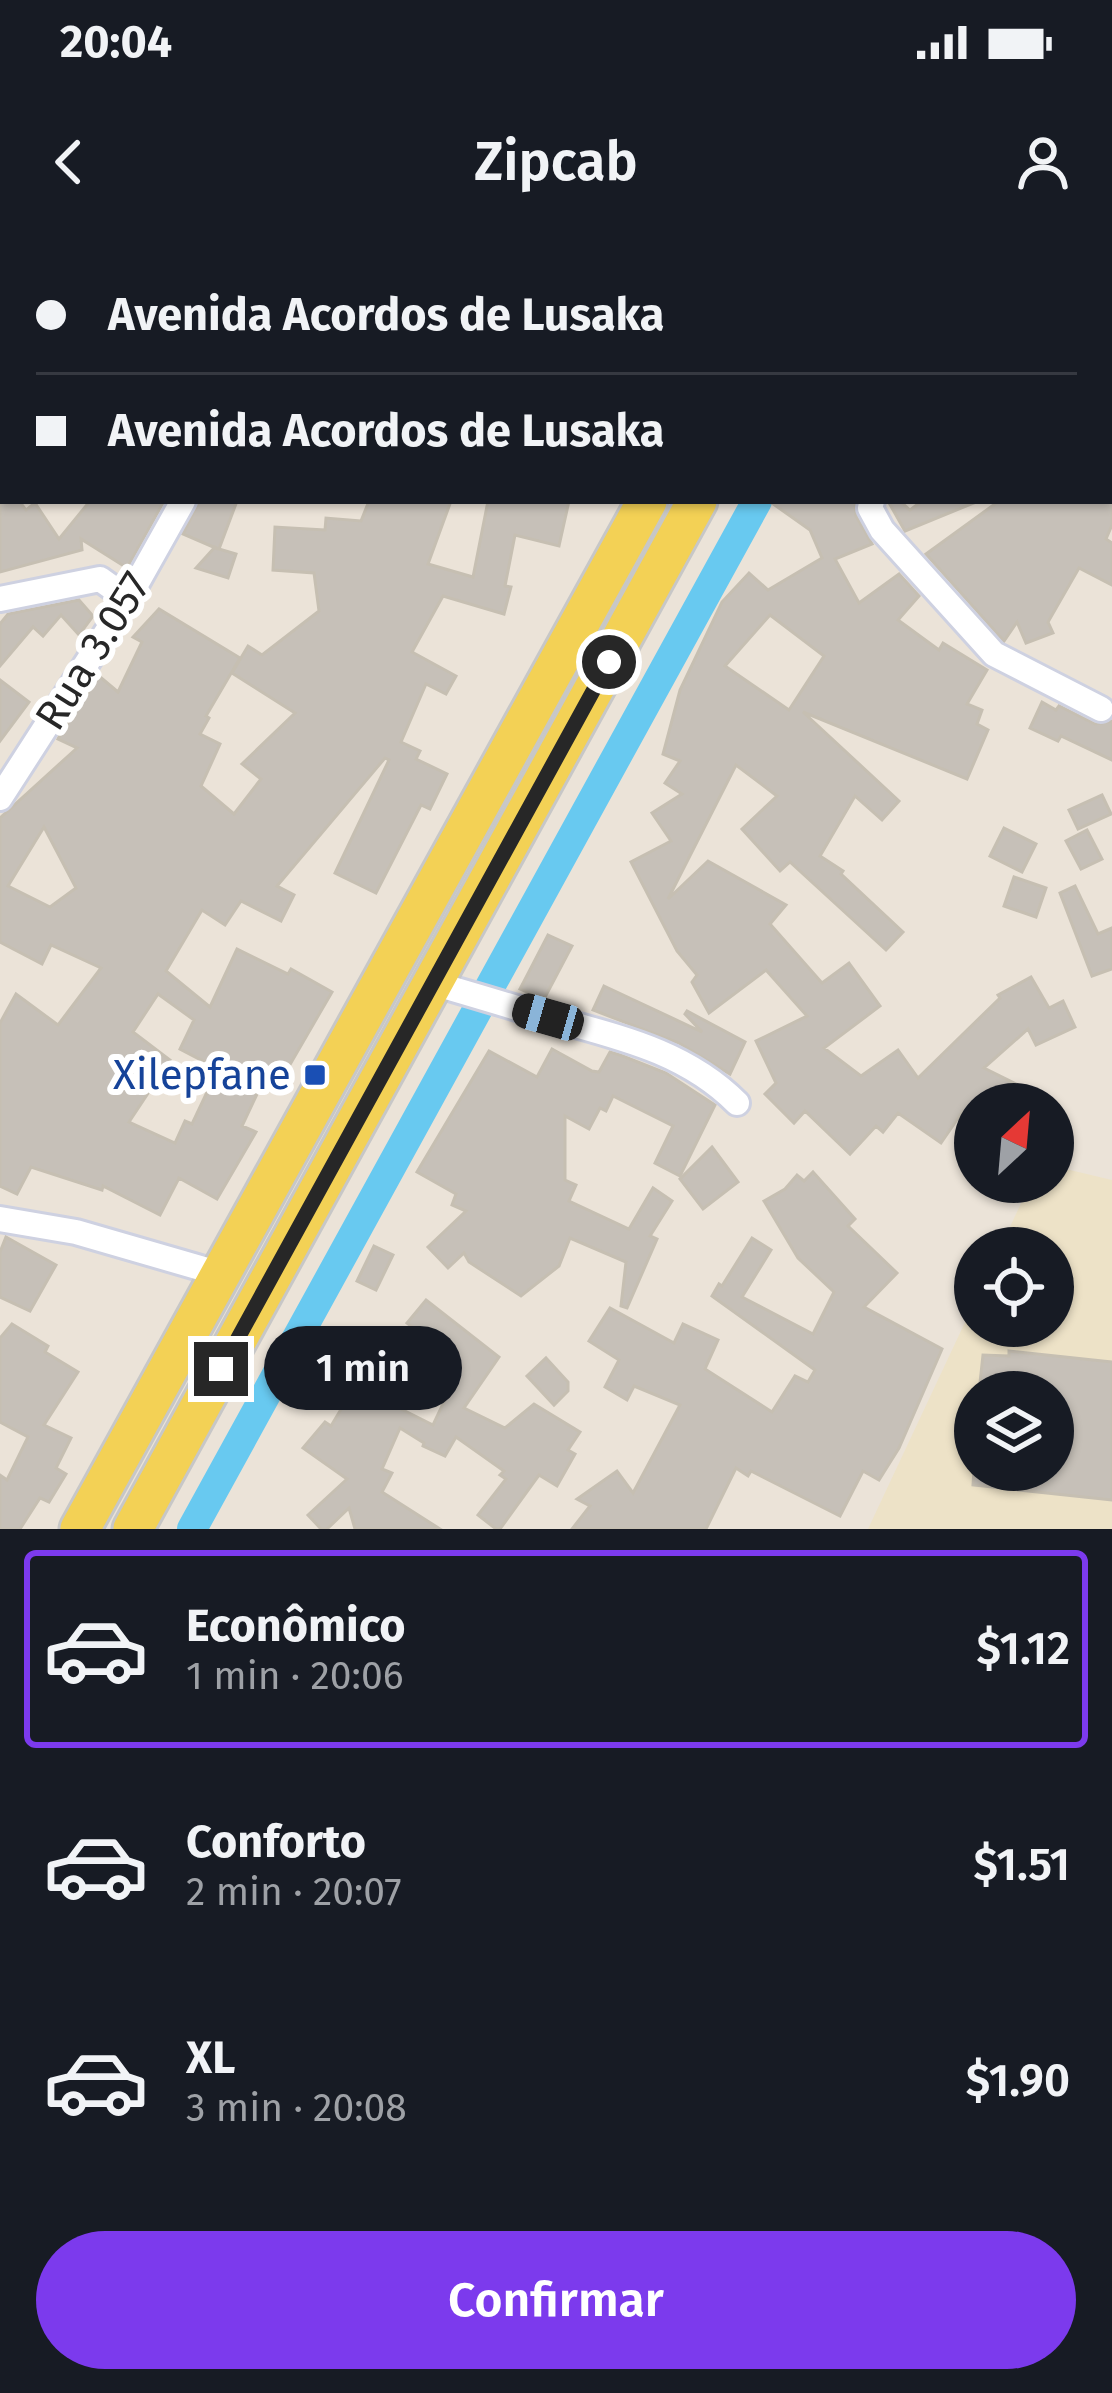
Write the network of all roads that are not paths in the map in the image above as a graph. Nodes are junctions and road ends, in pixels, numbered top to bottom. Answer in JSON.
{"nodes":[{"id":1,"x":181,"y":504,"type":"edge"},
{"id":2,"x":645,"y":504,"type":"edge"},
{"id":3,"x":696,"y":504,"type":"edge"},
{"id":4,"x":871,"y":504,"type":"edge"},
{"id":5,"x":128,"y":598,"type":"junction"},
{"id":6,"x":0,"y":599,"type":"edge"},
{"id":7,"x":1101,"y":709,"type":"dead end"},
{"id":8,"x":0,"y":798,"type":"edge"},
{"id":9,"x":431,"y":982,"type":"junction"},
{"id":10,"x":737,"y":1103,"type":"dead end"},
{"id":11,"x":0,"y":1219,"type":"edge"},
{"id":12,"x":221,"y":1274,"type":"junction"},
{"id":13,"x":80,"y":1529,"type":"edge"},
{"id":14,"x":134,"y":1529,"type":"edge"}],
"edges":[{"from":1,"to":5,"type":"street","name":"Rua 3.057"},
{"from":2,"to":12,"type":"main road"},
{"from":3,"to":9,"type":"main road"},
{"from":4,"to":7,"type":"street"},
{"from":5,"to":6,"type":"street"},
{"from":5,"to":8,"type":"street","name":"Rua 3.057"},
{"from":9,"to":10,"type":"street"},
{"from":9,"to":14,"type":"main road"},
{"from":11,"to":12,"type":"street"},
{"from":12,"to":13,"type":"main road"}]}
